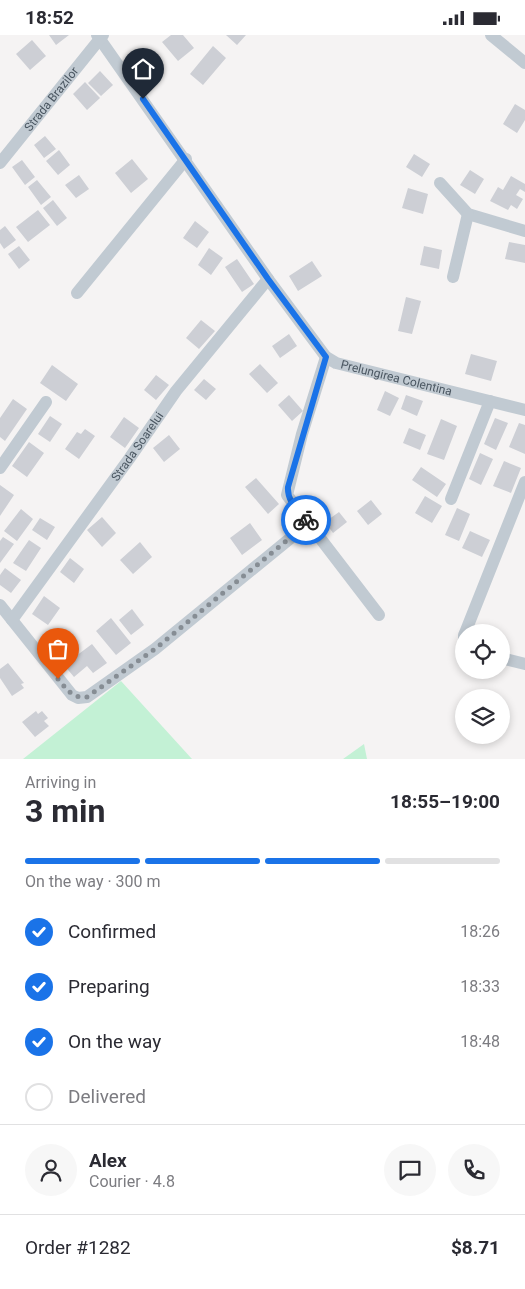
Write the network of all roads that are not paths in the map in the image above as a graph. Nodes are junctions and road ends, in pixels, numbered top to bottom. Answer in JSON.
{"nodes":[{"id":1,"x":491,"y":35,"type":"edge"},
{"id":2,"x":100,"y":36,"type":"edge"},
{"id":3,"x":525,"y":63,"type":"edge"},
{"id":4,"x":186,"y":159,"type":"junction"},
{"id":5,"x":0,"y":163,"type":"edge"},
{"id":6,"x":440,"y":183,"type":"dead end"},
{"id":7,"x":468,"y":214,"type":"junction"},
{"id":8,"x":525,"y":231,"type":"edge"},
{"id":9,"x":453,"y":277,"type":"dead end"},
{"id":10,"x":268,"y":279,"type":"junction"},
{"id":11,"x":77,"y":293,"type":"dead end"},
{"id":12,"x":326,"y":357,"type":"junction"},
{"id":13,"x":490,"y":401,"type":"junction"},
{"id":14,"x":46,"y":403,"type":"dead end"},
{"id":15,"x":525,"y":410,"type":"edge"},
{"id":16,"x":0,"y":468,"type":"edge"},
{"id":17,"x":525,"y":482,"type":"edge"},
{"id":18,"x":451,"y":499,"type":"dead end"},
{"id":19,"x":308,"y":523,"type":"junction"},
{"id":20,"x":0,"y":605,"type":"edge"},
{"id":21,"x":379,"y":615,"type":"dead end"},
{"id":22,"x":12,"y":620,"type":"junction"},
{"id":23,"x":470,"y":624,"type":"edge"},
{"id":24,"x":510,"y":660,"type":"edge"},
{"id":25,"x":525,"y":664,"type":"edge"}],
"edges":[{"from":1,"to":3,"type":"street"},
{"from":2,"to":4,"type":"street","name":"Prelungirea Colentina"},
{"from":2,"to":5,"type":"street","name":"Strada Brazilor"},
{"from":4,"to":10,"type":"street","name":"Prelungirea Colentina"},
{"from":4,"to":11,"type":"street"},
{"from":6,"to":7,"type":"street"},
{"from":7,"to":8,"type":"street"},
{"from":7,"to":9,"type":"street"},
{"from":10,"to":12,"type":"street","name":"Prelungirea Colentina"},
{"from":10,"to":22,"type":"street","name":"Strada Soarelui"},
{"from":12,"to":13,"type":"street","name":"Prelungirea Colentina"},
{"from":12,"to":19,"type":"street"},
{"from":13,"to":15,"type":"street","name":"Prelungirea Colentina"},
{"from":13,"to":18,"type":"street"},
{"from":14,"to":16,"type":"street"},
{"from":17,"to":23,"type":"street"},
{"from":19,"to":21,"type":"street"},
{"from":19,"to":22,"type":"street"},
{"from":20,"to":22,"type":"street"},
{"from":24,"to":25,"type":"street"}]}
